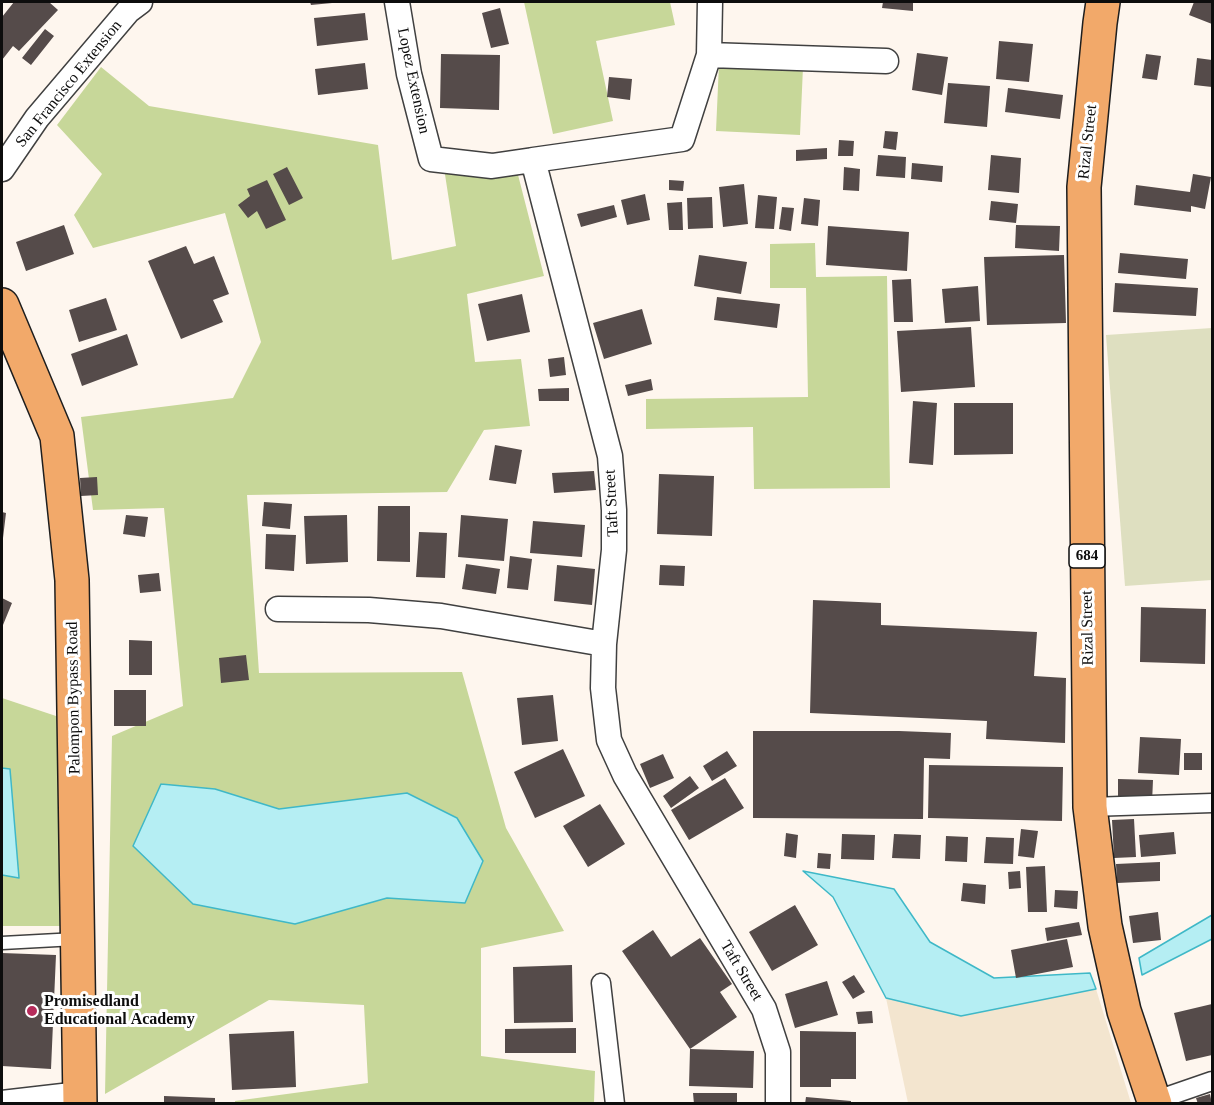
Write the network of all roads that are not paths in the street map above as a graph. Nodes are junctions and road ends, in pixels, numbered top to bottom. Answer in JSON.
{"nodes":[{"id":1,"x":140,"y":2,"type":"edge"},
{"id":2,"x":397,"y":2,"type":"edge"},
{"id":3,"x":710,"y":2,"type":"edge"},
{"id":4,"x":1104,"y":2,"type":"edge"},
{"id":5,"x":709,"y":56,"type":"junction"},
{"id":6,"x":886,"y":62,"type":"dead end"},
{"id":7,"x":533,"y":160,"type":"junction"},
{"id":8,"x":2,"y":169,"type":"edge"},
{"id":9,"x":2,"y":305,"type":"edge"},
{"id":10,"x":278,"y":609,"type":"dead end"},
{"id":11,"x":604,"y":644,"type":"junction"},
{"id":12,"x":1212,"y":803,"type":"edge"},
{"id":13,"x":1090,"y":807,"type":"junction"},
{"id":14,"x":77,"y":938,"type":"junction"},
{"id":15,"x":2,"y":943,"type":"edge"},
{"id":16,"x":601,"y":982,"type":"dead end"},
{"id":17,"x":1212,"y":1081,"type":"edge"},
{"id":18,"x":80,"y":1099,"type":"edge"},
{"id":19,"x":1155,"y":1102,"type":"edge"},
{"id":20,"x":2,"y":1103,"type":"edge"},
{"id":21,"x":615,"y":1104,"type":"edge"},
{"id":22,"x":778,"y":1104,"type":"edge"}],
"edges":[{"from":1,"to":8,"type":"street","name":"San Francisco Extension"},
{"from":2,"to":7,"type":"street","name":"Lopez Extension"},
{"from":3,"to":5,"type":"street"},
{"from":4,"to":13,"type":"main road","name":"Rizal Street","number":"684"},
{"from":5,"to":6,"type":"street"},
{"from":5,"to":7,"type":"street"},
{"from":7,"to":11,"type":"street","name":"Taft Street"},
{"from":9,"to":14,"type":"main road","name":"Palompon Bypass Road"},
{"from":10,"to":11,"type":"street"},
{"from":11,"to":22,"type":"street","name":"Taft Street"},
{"from":12,"to":13,"type":"street"},
{"from":13,"to":19,"type":"main road","name":"Rizal Street","number":"684"},
{"from":14,"to":15,"type":"lane"},
{"from":14,"to":18,"type":"main road","name":"Palompon Bypass Road"},
{"from":16,"to":21,"type":"street"},
{"from":17,"to":19,"type":"street"},
{"from":18,"to":20,"type":"street"}]}
